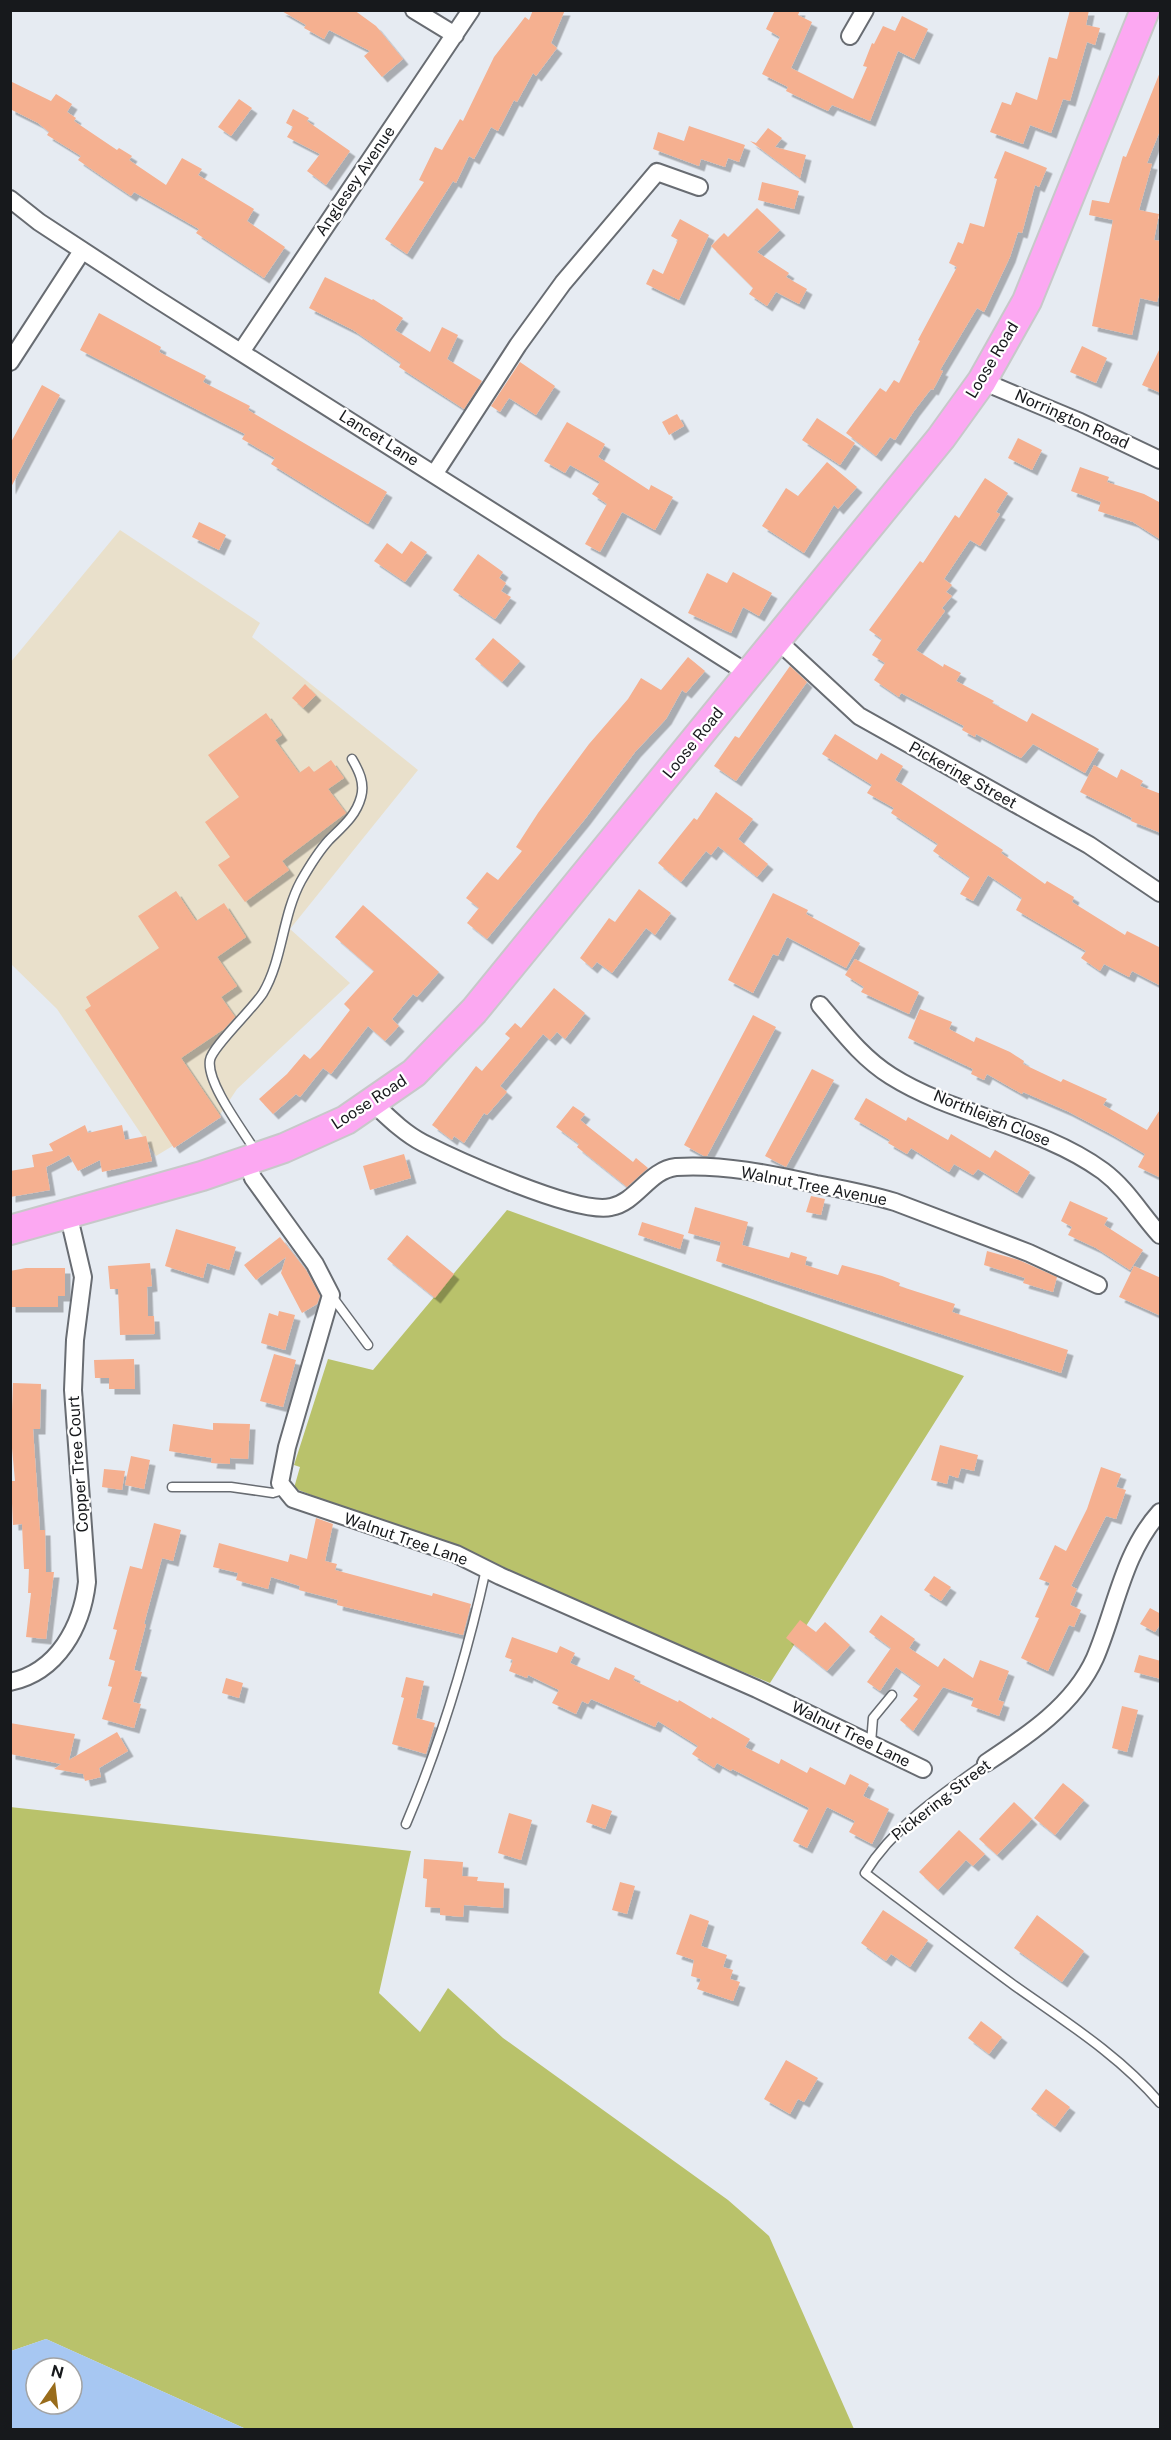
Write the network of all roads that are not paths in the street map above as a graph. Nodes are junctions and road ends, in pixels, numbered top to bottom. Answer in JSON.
{"nodes":[{"id":1,"x":414,"y":10,"type":"edge"},
{"id":2,"x":471,"y":10,"type":"edge"},
{"id":3,"x":865,"y":10,"type":"edge"},
{"id":4,"x":1145,"y":10,"type":"edge"},
{"id":5,"x":454,"y":35,"type":"junction"},
{"id":6,"x":850,"y":36,"type":"dead end"},
{"id":7,"x":699,"y":187,"type":"dead end"},
{"id":8,"x":10,"y":200,"type":"edge"},
{"id":9,"x":82,"y":251,"type":"junction"},
{"id":10,"x":241,"y":352,"type":"junction"},
{"id":11,"x":10,"y":362,"type":"edge"},
{"id":12,"x":982,"y":381,"type":"junction"},
{"id":13,"x":1161,"y":460,"type":"edge"},
{"id":14,"x":435,"y":473,"type":"junction"},
{"id":15,"x":777,"y":640,"type":"junction"},
{"id":16,"x":749,"y":674,"type":"junction"},
{"id":17,"x":352,"y":759,"type":"dead end"},
{"id":18,"x":1161,"y":893,"type":"edge"},
{"id":19,"x":820,"y":1005,"type":"dead end"},
{"id":20,"x":374,"y":1103,"type":"junction"},
{"id":21,"x":253,"y":1160,"type":"junction"},
{"id":22,"x":68,"y":1213,"type":"junction"},
{"id":23,"x":10,"y":1230,"type":"edge"},
{"id":24,"x":1161,"y":1235,"type":"edge"},
{"id":25,"x":1098,"y":1285,"type":"dead end"},
{"id":26,"x":332,"y":1295,"type":"junction"},
{"id":27,"x":368,"y":1345,"type":"dead end"},
{"id":28,"x":172,"y":1487,"type":"dead end"},
{"id":29,"x":283,"y":1490,"type":"junction"},
{"id":30,"x":1161,"y":1512,"type":"edge"},
{"id":31,"x":486,"y":1568,"type":"junction"},
{"id":32,"x":10,"y":1682,"type":"edge"},
{"id":33,"x":892,"y":1695,"type":"dead end"},
{"id":34,"x":871,"y":1743,"type":"junction"},
{"id":35,"x":987,"y":1763,"type":"joint"},
{"id":36,"x":923,"y":1769,"type":"dead end"},
{"id":37,"x":406,"y":1824,"type":"dead end"},
{"id":38,"x":1161,"y":2103,"type":"edge"}],
"edges":[{"from":1,"to":5,"type":"street"},
{"from":2,"to":5,"type":"street","name":"Anglesey Avenue"},
{"from":3,"to":6,"type":"street"},
{"from":4,"to":12,"type":"highway","name":"Loose Road"},
{"from":5,"to":10,"type":"street","name":"Anglesey Avenue"},
{"from":7,"to":14,"type":"street"},
{"from":8,"to":9,"type":"street","name":"Lancet Lane"},
{"from":9,"to":10,"type":"street","name":"Lancet Lane"},
{"from":9,"to":11,"type":"street"},
{"from":10,"to":14,"type":"street","name":"Lancet Lane"},
{"from":12,"to":13,"type":"street","name":"Norrington Road"},
{"from":12,"to":15,"type":"highway","name":"Loose Road"},
{"from":14,"to":16,"type":"street","name":"Lancet Lane"},
{"from":15,"to":16,"type":"highway","name":"Loose Road"},
{"from":15,"to":18,"type":"street","name":"Pickering Street"},
{"from":16,"to":20,"type":"highway","name":"Loose Road"},
{"from":17,"to":21,"type":"lane"},
{"from":19,"to":24,"type":"street","name":"Northleigh Close"},
{"from":20,"to":21,"type":"highway","name":"Loose Road"},
{"from":20,"to":25,"type":"street","name":"Walnut Tree Avenue"},
{"from":21,"to":22,"type":"highway","name":"Loose Road"},
{"from":21,"to":26,"type":"street"},
{"from":22,"to":23,"type":"highway","name":"Loose Road"},
{"from":22,"to":32,"type":"street","name":"Copper Tree Court"},
{"from":26,"to":27,"type":"lane"},
{"from":26,"to":29,"type":"street"},
{"from":28,"to":29,"type":"lane"},
{"from":29,"to":31,"type":"street","name":"Walnut Tree Lane"},
{"from":30,"to":35,"type":"street","name":"Pickering Street"},
{"from":31,"to":34,"type":"street","name":"Walnut Tree Lane"},
{"from":31,"to":37,"type":"lane"},
{"from":33,"to":34,"type":"lane"},
{"from":34,"to":36,"type":"street","name":"Walnut Tree Lane"},
{"from":35,"to":38,"type":"lane","name":"Pickering Street"}]}
